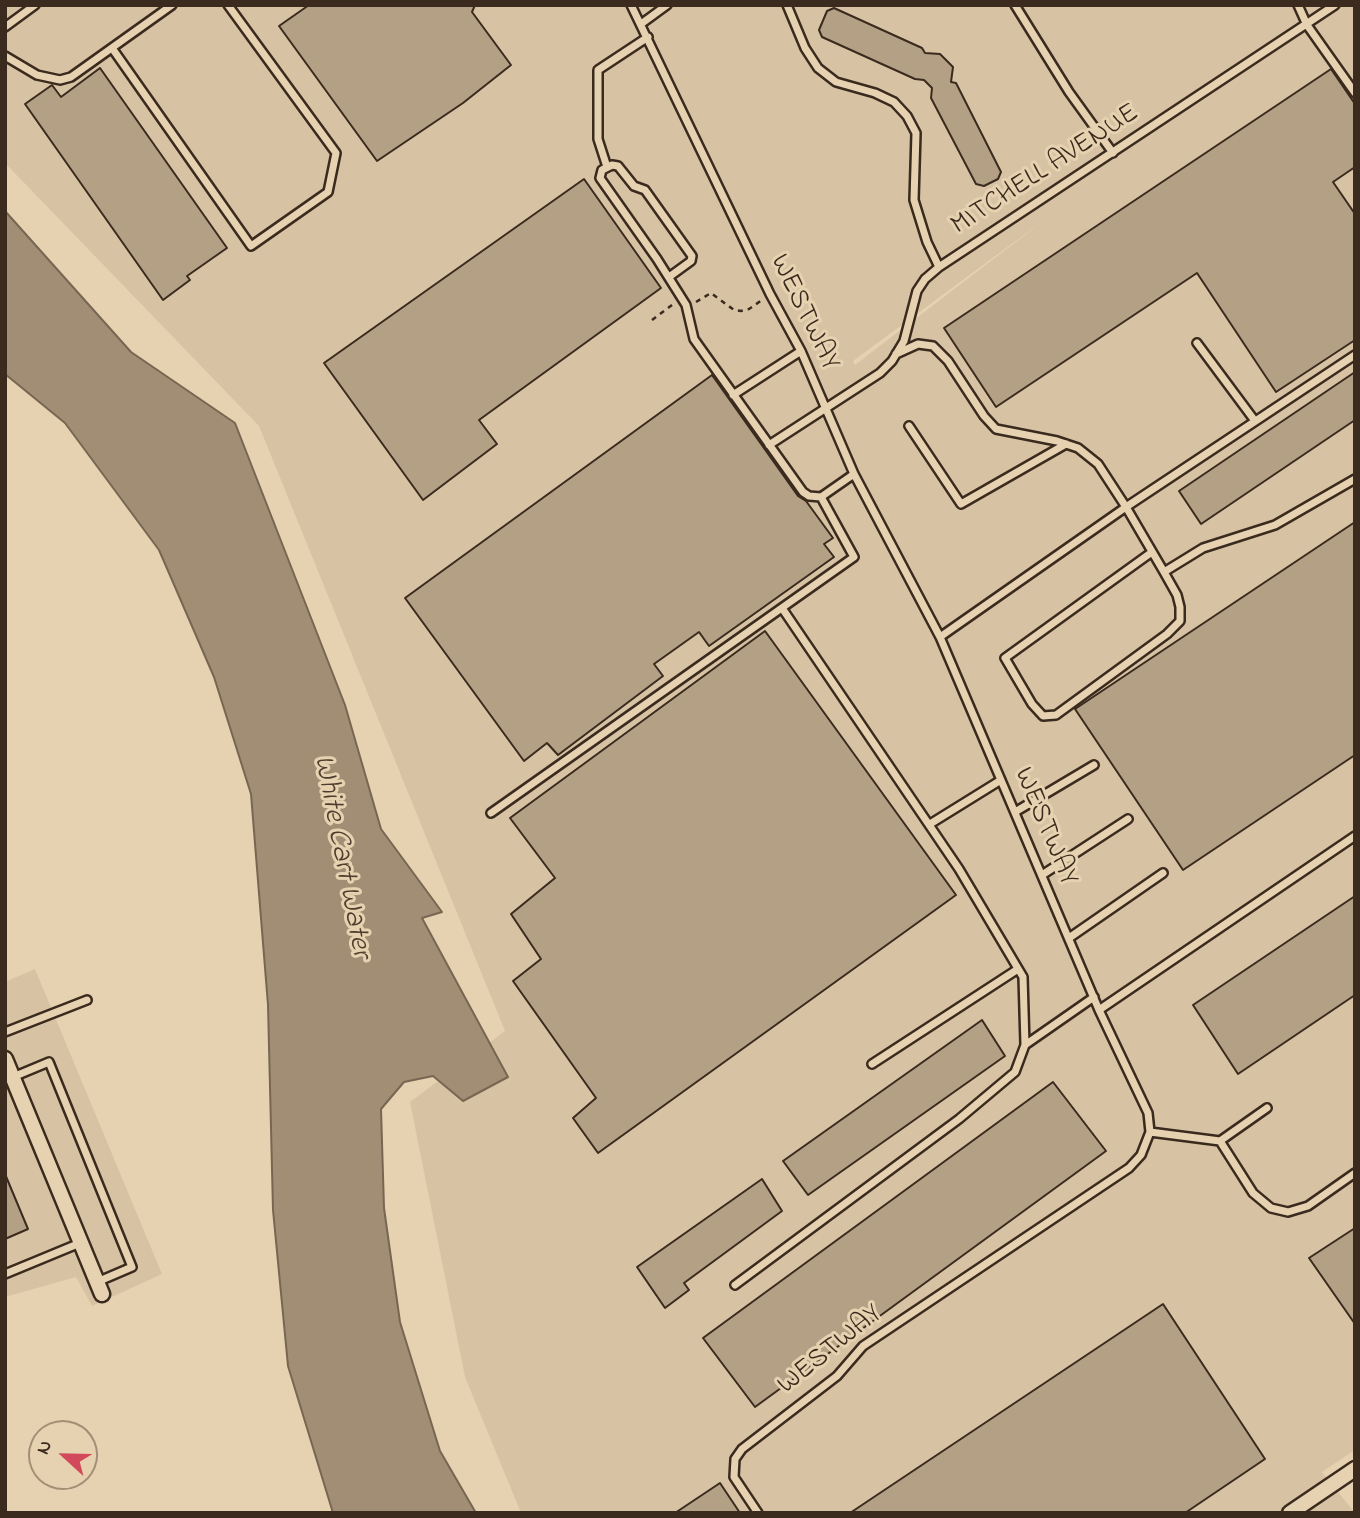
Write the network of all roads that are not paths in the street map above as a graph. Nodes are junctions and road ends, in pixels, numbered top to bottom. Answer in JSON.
{"nodes":[{"id":1,"x":35,"y":5,"type":"edge"},
{"id":2,"x":172,"y":5,"type":"edge"},
{"id":3,"x":228,"y":5,"type":"edge"},
{"id":4,"x":631,"y":5,"type":"edge"},
{"id":5,"x":667,"y":5,"type":"edge"},
{"id":6,"x":787,"y":5,"type":"edge"},
{"id":7,"x":1015,"y":5,"type":"edge"},
{"id":8,"x":1298,"y":5,"type":"edge"},
{"id":9,"x":1335,"y":5,"type":"edge"},
{"id":10,"x":641,"y":24,"type":"junction"},
{"id":11,"x":1307,"y":25,"type":"junction"},
{"id":12,"x":5,"y":27,"type":"edge"},
{"id":13,"x":648,"y":37,"type":"junction"},
{"id":14,"x":112,"y":48,"type":"junction"},
{"id":15,"x":5,"y":56,"type":"edge"},
{"id":16,"x":1355,"y":93,"type":"edge"},
{"id":17,"x":1113,"y":153,"type":"junction"},
{"id":18,"x":607,"y":167,"type":"junction"},
{"id":19,"x":939,"y":267,"type":"junction"},
{"id":20,"x":669,"y":277,"type":"junction"},
{"id":21,"x":1197,"y":343,"type":"dead end"},
{"id":22,"x":801,"y":351,"type":"junction"},
{"id":23,"x":896,"y":354,"type":"junction"},
{"id":24,"x":1355,"y":355,"type":"edge"},
{"id":25,"x":733,"y":395,"type":"junction"},
{"id":26,"x":825,"y":408,"type":"junction"},
{"id":27,"x":1255,"y":421,"type":"junction"},
{"id":28,"x":909,"y":426,"type":"dead end"},
{"id":29,"x":1066,"y":444,"type":"junction"},
{"id":30,"x":769,"y":445,"type":"junction"},
{"id":31,"x":853,"y":474,"type":"junction"},
{"id":32,"x":1355,"y":479,"type":"edge"},
{"id":33,"x":821,"y":498,"type":"junction"},
{"id":34,"x":1126,"y":507,"type":"junction"},
{"id":35,"x":1152,"y":552,"type":"junction"},
{"id":36,"x":1164,"y":572,"type":"junction"},
{"id":37,"x":782,"y":608,"type":"junction"},
{"id":38,"x":940,"y":637,"type":"junction"},
{"id":39,"x":1094,"y":765,"type":"dead end"},
{"id":40,"x":1001,"y":780,"type":"junction"},
{"id":41,"x":1015,"y":812,"type":"junction"},
{"id":42,"x":491,"y":813,"type":"dead end"},
{"id":43,"x":1128,"y":819,"type":"dead end"},
{"id":44,"x":930,"y":824,"type":"junction"},
{"id":45,"x":1355,"y":836,"type":"edge"},
{"id":46,"x":1163,"y":873,"type":"dead end"},
{"id":47,"x":1042,"y":875,"type":"junction"},
{"id":48,"x":1069,"y":938,"type":"junction"},
{"id":49,"x":1018,"y":970,"type":"junction"},
{"id":50,"x":1094,"y":997,"type":"junction"},
{"id":51,"x":87,"y":1000,"type":"dead end"},
{"id":52,"x":1099,"y":1010,"type":"junction"},
{"id":53,"x":5,"y":1032,"type":"edge"},
{"id":54,"x":1025,"y":1045,"type":"junction"},
{"id":55,"x":5,"y":1059,"type":"edge"},
{"id":56,"x":872,"y":1064,"type":"dead end"},
{"id":57,"x":12,"y":1077,"type":"junction"},
{"id":58,"x":1267,"y":1108,"type":"dead end"},
{"id":59,"x":1150,"y":1132,"type":"junction"},
{"id":60,"x":1220,"y":1141,"type":"junction"},
{"id":61,"x":1355,"y":1173,"type":"edge"},
{"id":62,"x":81,"y":1242,"type":"junction"},
{"id":63,"x":5,"y":1274,"type":"edge"},
{"id":64,"x":735,"y":1284,"type":"dead end"},
{"id":65,"x":100,"y":1288,"type":"joint"},
{"id":66,"x":1355,"y":1469,"type":"edge"},
{"id":67,"x":758,"y":1513,"type":"edge"},
{"id":68,"x":1290,"y":1513,"type":"edge"}],
"edges":[{"from":1,"to":12,"type":"lane"},
{"from":2,"to":14,"type":"lane"},
{"from":3,"to":14,"type":"lane"},
{"from":4,"to":10,"type":"lane","name":"WESTWAY"},
{"from":5,"to":10,"type":"lane"},
{"from":6,"to":19,"type":"lane"},
{"from":7,"to":17,"type":"lane"},
{"from":8,"to":11,"type":"lane"},
{"from":9,"to":11,"type":"lane","name":"MITCHELL AVENUE"},
{"from":10,"to":13,"type":"lane","name":"WESTWAY"},
{"from":11,"to":16,"type":"lane"},
{"from":11,"to":17,"type":"lane","name":"MITCHELL AVENUE"},
{"from":13,"to":18,"type":"lane"},
{"from":13,"to":22,"type":"lane","name":"WESTWAY"},
{"from":14,"to":15,"type":"lane"},
{"from":17,"to":19,"type":"lane","name":"MITCHELL AVENUE"},
{"from":18,"to":20,"type":"lane"},
{"from":18,"to":20,"type":"lane"},
{"from":19,"to":23,"type":"lane","name":"MITCHELL AVENUE"},
{"from":20,"to":25,"type":"lane"},
{"from":21,"to":27,"type":"lane"},
{"from":22,"to":25,"type":"lane"},
{"from":22,"to":26,"type":"lane","name":"WESTWAY"},
{"from":23,"to":26,"type":"lane","name":"MITCHELL AVENUE"},
{"from":23,"to":29,"type":"lane"},
{"from":24,"to":27,"type":"lane"},
{"from":25,"to":30,"type":"lane"},
{"from":26,"to":30,"type":"lane","name":"MITCHELL AVENUE"},
{"from":26,"to":31,"type":"lane","name":"WESTWAY"},
{"from":27,"to":34,"type":"lane"},
{"from":28,"to":29,"type":"lane"},
{"from":29,"to":34,"type":"lane"},
{"from":30,"to":33,"type":"lane"},
{"from":31,"to":33,"type":"lane"},
{"from":31,"to":38,"type":"lane","name":"WESTWAY"},
{"from":32,"to":36,"type":"lane"},
{"from":33,"to":37,"type":"lane"},
{"from":34,"to":35,"type":"lane"},
{"from":34,"to":38,"type":"lane"},
{"from":35,"to":36,"type":"lane"},
{"from":35,"to":36,"type":"lane"},
{"from":37,"to":42,"type":"lane"},
{"from":37,"to":44,"type":"lane"},
{"from":38,"to":40,"type":"lane","name":"WESTWAY"},
{"from":39,"to":41,"type":"lane"},
{"from":40,"to":41,"type":"lane","name":"WESTWAY"},
{"from":40,"to":44,"type":"lane"},
{"from":41,"to":47,"type":"lane","name":"WESTWAY"},
{"from":43,"to":47,"type":"lane"},
{"from":44,"to":49,"type":"lane"},
{"from":45,"to":52,"type":"lane"},
{"from":46,"to":48,"type":"lane"},
{"from":47,"to":48,"type":"lane","name":"WESTWAY"},
{"from":48,"to":50,"type":"lane","name":"WESTWAY"},
{"from":49,"to":54,"type":"lane"},
{"from":49,"to":56,"type":"lane"},
{"from":50,"to":52,"type":"lane","name":"WESTWAY"},
{"from":50,"to":54,"type":"lane"},
{"from":51,"to":53,"type":"lane"},
{"from":52,"to":59,"type":"lane","name":"WESTWAY"},
{"from":54,"to":64,"type":"lane"},
{"from":55,"to":57,"type":"street"},
{"from":57,"to":62,"type":"street"},
{"from":57,"to":65,"type":"lane"},
{"from":58,"to":60,"type":"lane"},
{"from":59,"to":60,"type":"lane"},
{"from":59,"to":67,"type":"lane","name":"WESTWAY"},
{"from":60,"to":61,"type":"lane"},
{"from":62,"to":63,"type":"lane"},
{"from":62,"to":65,"type":"street"},
{"from":66,"to":68,"type":"street"}]}
